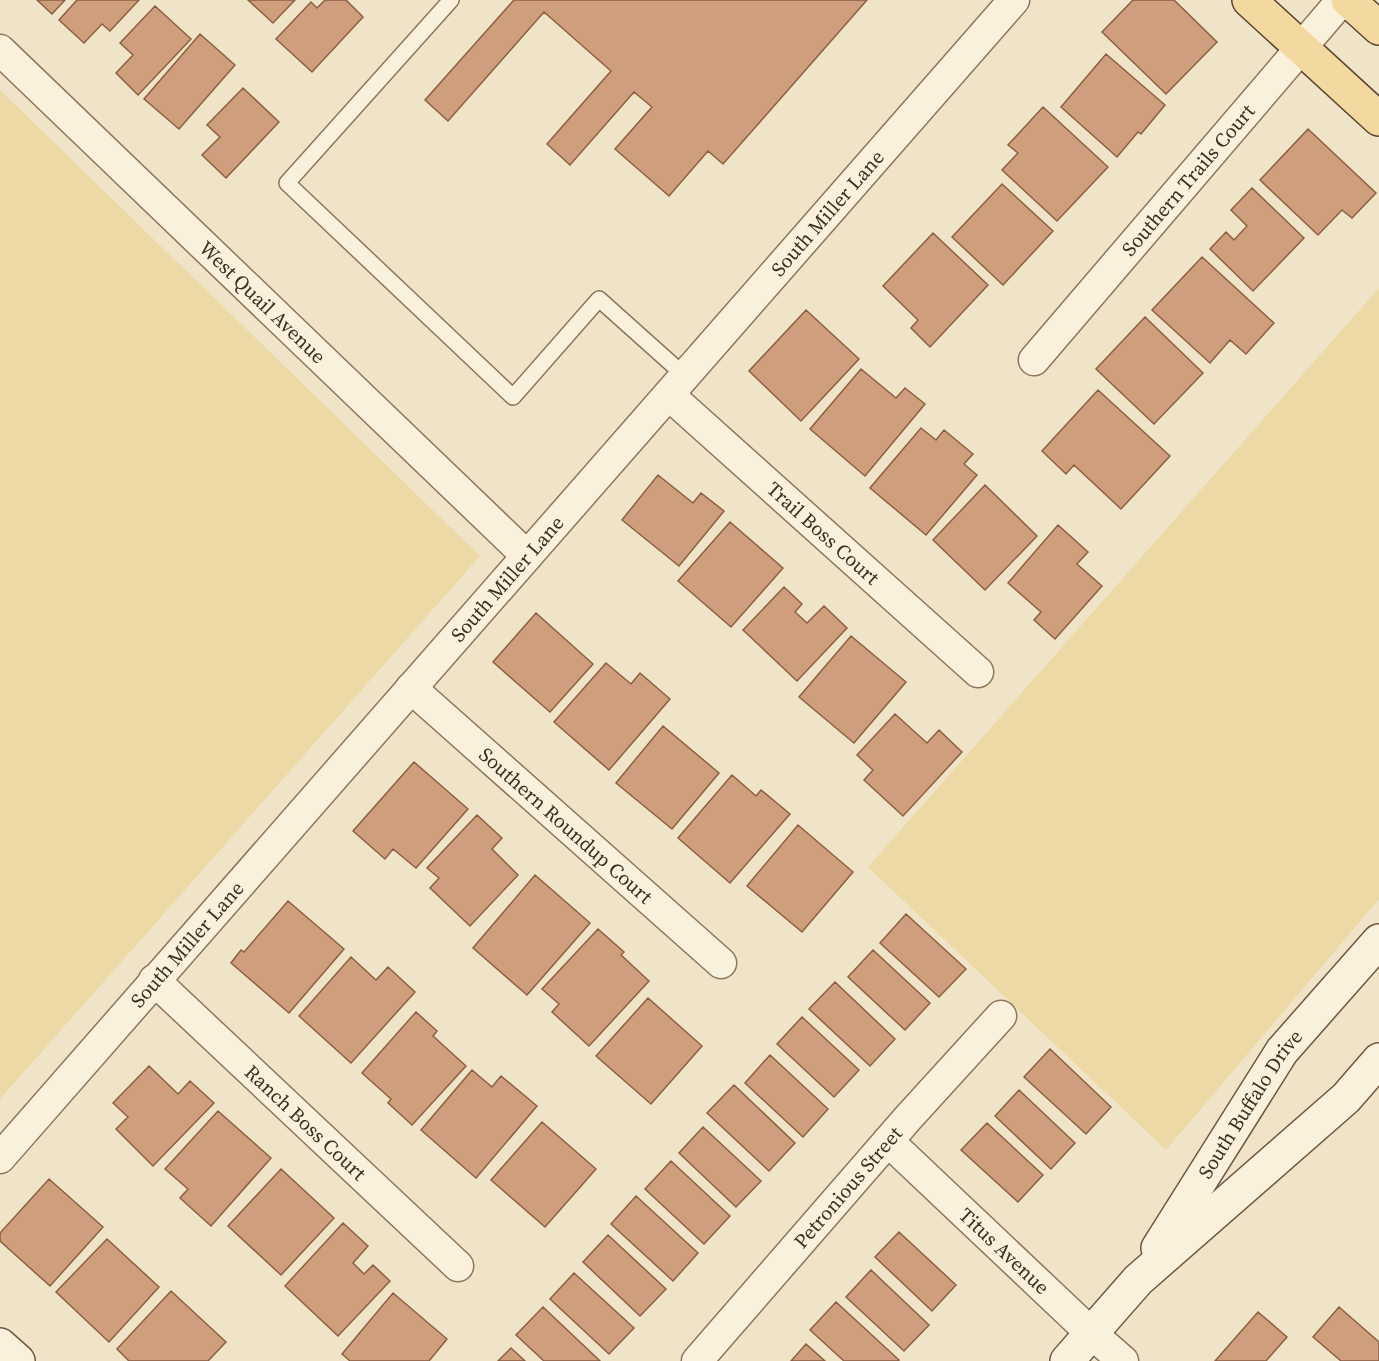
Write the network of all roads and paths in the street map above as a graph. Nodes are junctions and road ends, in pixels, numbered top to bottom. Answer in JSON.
{"nodes":[{"id":1,"x":451,"y":0,"type":"edge"},
{"id":2,"x":1014,"y":0,"type":"edge"},
{"id":3,"x":1249,"y":0,"type":"edge"},
{"id":4,"x":1342,"y":0,"type":"edge"},
{"id":5,"x":1348,"y":0,"type":"edge"},
{"id":6,"x":1379,"y":28,"type":"edge"},
{"id":7,"x":1301,"y":48,"type":"junction"},
{"id":8,"x":0,"y":50,"type":"edge"},
{"id":9,"x":1379,"y":119,"type":"edge"},
{"id":10,"x":1034,"y":360,"type":"dead end"},
{"id":11,"x":677,"y":386,"type":"junction"},
{"id":12,"x":527,"y":556,"type":"junction"},
{"id":13,"x":978,"y":672,"type":"dead end"},
{"id":14,"x":411,"y":688,"type":"junction"},
{"id":15,"x":1379,"y":941,"type":"edge"},
{"id":16,"x":721,"y":963,"type":"dead end"},
{"id":17,"x":154,"y":980,"type":"junction"},
{"id":18,"x":1000,"y":1016,"type":"dead end"},
{"id":19,"x":1379,"y":1060,"type":"edge"},
{"id":20,"x":888,"y":1141,"type":"junction"},
{"id":21,"x":0,"y":1158,"type":"edge"},
{"id":22,"x":458,"y":1266,"type":"dead end"},
{"id":23,"x":1138,"y":1280,"type":"junction"},
{"id":24,"x":1091,"y":1334,"type":"junction"},
{"id":25,"x":0,"y":1345,"type":"edge"},
{"id":26,"x":18,"y":1361,"type":"edge"},
{"id":27,"x":697,"y":1361,"type":"edge"},
{"id":28,"x":1067,"y":1361,"type":"edge"},
{"id":29,"x":1123,"y":1361,"type":"edge"}],
"edges":[{"from":1,"to":11,"type":"lane"},
{"from":2,"to":11,"type":"street","name":"South Miller Lane"},
{"from":3,"to":7,"type":"main road"},
{"from":4,"to":7,"type":"street","name":"Southern Trails Court"},
{"from":5,"to":6,"type":"main road"},
{"from":7,"to":9,"type":"main road"},
{"from":7,"to":10,"type":"street","name":"Southern Trails Court"},
{"from":8,"to":12,"type":"street","name":"West Quail Avenue"},
{"from":11,"to":12,"type":"street","name":"South Miller Lane"},
{"from":11,"to":13,"type":"street","name":"Trail Boss Court"},
{"from":12,"to":14,"type":"street","name":"South Miller Lane"},
{"from":14,"to":16,"type":"street","name":"Southern Roundup Court"},
{"from":14,"to":17,"type":"street","name":"South Miller Lane"},
{"from":15,"to":23,"type":"main road","name":"South Buffalo Drive"},
{"from":17,"to":21,"type":"street","name":"South Miller Lane"},
{"from":17,"to":22,"type":"street","name":"Ranch Boss Court"},
{"from":18,"to":20,"type":"street","name":"Petronious Street"},
{"from":19,"to":23,"type":"main road","name":"South Buffalo Drive"},
{"from":20,"to":24,"type":"street","name":"Titus Avenue"},
{"from":20,"to":27,"type":"street","name":"Petronious Street"},
{"from":23,"to":24,"type":"main road","name":"South Buffalo Drive"},
{"from":24,"to":28,"type":"main road","name":"South Buffalo Drive"},
{"from":24,"to":29,"type":"street","name":"Titus Avenue"},
{"from":25,"to":26,"type":"main road"}]}
